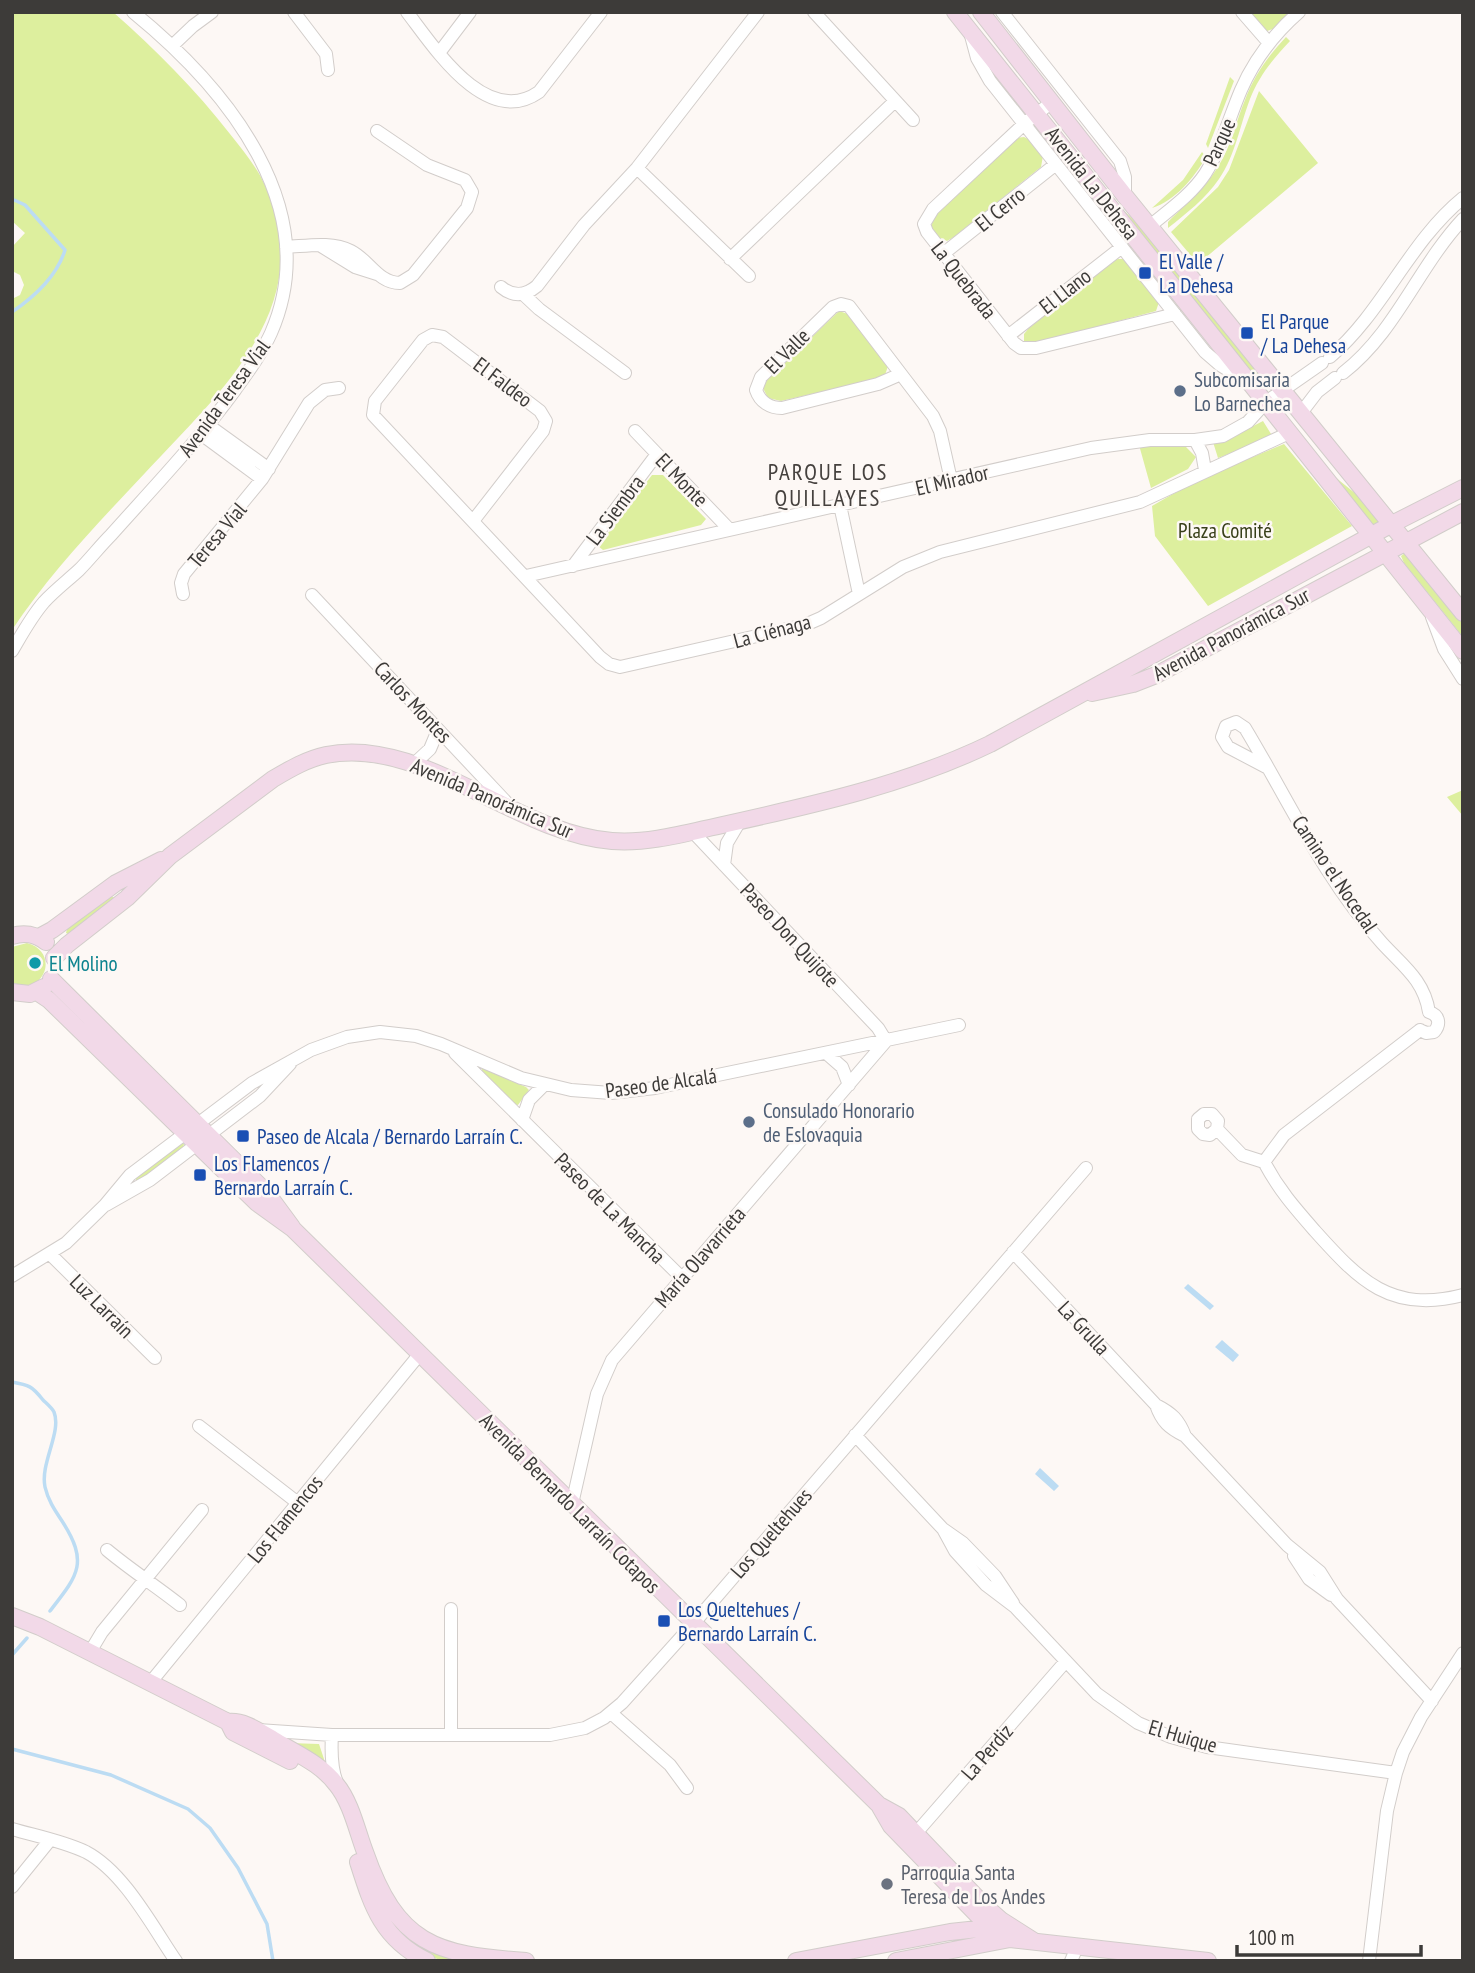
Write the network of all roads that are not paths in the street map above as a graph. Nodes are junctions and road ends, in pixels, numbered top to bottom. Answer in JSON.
{"nodes":[{"id":1,"x":134,"y":12,"type":"edge"},
{"id":2,"x":212,"y":12,"type":"edge"},
{"id":3,"x":293,"y":12,"type":"edge"},
{"id":4,"x":407,"y":12,"type":"edge"},
{"id":5,"x":470,"y":12,"type":"edge"},
{"id":6,"x":601,"y":12,"type":"edge"},
{"id":7,"x":758,"y":12,"type":"edge"},
{"id":8,"x":814,"y":12,"type":"edge"},
{"id":9,"x":955,"y":12,"type":"edge"},
{"id":10,"x":981,"y":12,"type":"edge"},
{"id":11,"x":1002,"y":12,"type":"edge"},
{"id":12,"x":1242,"y":12,"type":"edge"},
{"id":13,"x":1299,"y":12,"type":"edge"},
{"id":14,"x":1269,"y":43,"type":"junction"},
{"id":15,"x":172,"y":46,"type":"junction"},
{"id":16,"x":439,"y":53,"type":"junction"},
{"id":17,"x":328,"y":69,"type":"dead end"},
{"id":18,"x":895,"y":101,"type":"junction"},
{"id":19,"x":1052,"y":102,"type":"junction"},
{"id":20,"x":1030,"y":119,"type":"junction"},
{"id":21,"x":913,"y":120,"type":"dead end"},
{"id":22,"x":377,"y":131,"type":"dead end"},
{"id":23,"x":1056,"y":164,"type":"junction"},
{"id":24,"x":637,"y":168,"type":"junction"},
{"id":25,"x":1125,"y":196,"type":"junction"},
{"id":26,"x":1463,"y":198,"type":"edge"},
{"id":27,"x":1463,"y":219,"type":"edge"},
{"id":28,"x":1150,"y":226,"type":"junction"},
{"id":29,"x":286,"y":247,"type":"junction"},
{"id":30,"x":1122,"y":247,"type":"junction"},
{"id":31,"x":943,"y":254,"type":"junction"},
{"id":32,"x":730,"y":259,"type":"junction"},
{"id":33,"x":749,"y":276,"type":"dead end"},
{"id":34,"x":1392,"y":281,"type":"junction"},
{"id":35,"x":500,"y":287,"type":"dead end"},
{"id":36,"x":1410,"y":292,"type":"junction"},
{"id":37,"x":523,"y":294,"type":"junction"},
{"id":38,"x":1175,"y":314,"type":"junction"},
{"id":39,"x":1008,"y":336,"type":"junction"},
{"id":40,"x":625,"y":373,"type":"dead end"},
{"id":41,"x":901,"y":374,"type":"junction"},
{"id":42,"x":1250,"y":383,"type":"junction"},
{"id":43,"x":339,"y":388,"type":"dead end"},
{"id":44,"x":1282,"y":390,"type":"junction"},
{"id":45,"x":1266,"y":402,"type":"junction"},
{"id":46,"x":373,"y":410,"type":"joint"},
{"id":47,"x":1301,"y":413,"type":"junction"},
{"id":48,"x":205,"y":429,"type":"junction"},
{"id":49,"x":635,"y":431,"type":"dead end"},
{"id":50,"x":1289,"y":433,"type":"junction"},
{"id":51,"x":1195,"y":440,"type":"junction"},
{"id":52,"x":657,"y":454,"type":"junction"},
{"id":53,"x":1205,"y":470,"type":"junction"},
{"id":54,"x":266,"y":474,"type":"junction"},
{"id":55,"x":951,"y":480,"type":"junction"},
{"id":56,"x":1463,"y":488,"type":"edge"},
{"id":57,"x":840,"y":505,"type":"junction"},
{"id":58,"x":1463,"y":512,"type":"edge"},
{"id":59,"x":473,"y":521,"type":"junction"},
{"id":60,"x":1392,"y":524,"type":"junction"},
{"id":61,"x":729,"y":529,"type":"junction"},
{"id":62,"x":1371,"y":536,"type":"junction"},
{"id":63,"x":1406,"y":541,"type":"junction"},
{"id":64,"x":1384,"y":553,"type":"junction"},
{"id":65,"x":573,"y":566,"type":"junction"},
{"id":66,"x":526,"y":576,"type":"junction"},
{"id":67,"x":183,"y":594,"type":"dead end"},
{"id":68,"x":859,"y":594,"type":"junction"},
{"id":69,"x":312,"y":596,"type":"dead end"},
{"id":70,"x":1430,"y":610,"type":"junction"},
{"id":71,"x":1463,"y":613,"type":"edge"},
{"id":72,"x":12,"y":651,"type":"edge"},
{"id":73,"x":1463,"y":651,"type":"edge"},
{"id":74,"x":1463,"y":679,"type":"edge"},
{"id":75,"x":1072,"y":699,"type":"junction"},
{"id":76,"x":438,"y":730,"type":"junction"},
{"id":77,"x":414,"y":764,"type":"junction"},
{"id":78,"x":1266,"y":767,"type":"dead end"},
{"id":79,"x":513,"y":809,"type":"junction"},
{"id":80,"x":740,"y":821,"type":"junction"},
{"id":81,"x":692,"y":831,"type":"junction"},
{"id":82,"x":170,"y":856,"type":"junction"},
{"id":83,"x":724,"y":865,"type":"junction"},
{"id":84,"x":12,"y":936,"type":"edge"},
{"id":85,"x":39,"y":937,"type":"junction"},
{"id":86,"x":54,"y":958,"type":"junction"},
{"id":87,"x":51,"y":979,"type":"junction"},
{"id":88,"x":12,"y":992,"type":"edge"},
{"id":89,"x":37,"y":992,"type":"junction"},
{"id":90,"x":959,"y":1025,"type":"dead end"},
{"id":91,"x":886,"y":1041,"type":"junction"},
{"id":92,"x":450,"y":1047,"type":"junction"},
{"id":93,"x":827,"y":1053,"type":"junction"},
{"id":94,"x":127,"y":1065,"type":"junction"},
{"id":95,"x":849,"y":1084,"type":"junction"},
{"id":96,"x":544,"y":1085,"type":"junction"},
{"id":97,"x":522,"y":1120,"type":"junction"},
{"id":98,"x":1217,"y":1129,"type":"dead end"},
{"id":99,"x":197,"y":1134,"type":"junction"},
{"id":100,"x":1264,"y":1162,"type":"junction"},
{"id":101,"x":1086,"y":1168,"type":"dead end"},
{"id":102,"x":1013,"y":1252,"type":"junction"},
{"id":103,"x":50,"y":1254,"type":"junction"},
{"id":104,"x":12,"y":1276,"type":"edge"},
{"id":105,"x":681,"y":1278,"type":"junction"},
{"id":106,"x":1463,"y":1296,"type":"edge"},
{"id":107,"x":419,"y":1355,"type":"junction"},
{"id":108,"x":155,"y":1358,"type":"dead end"},
{"id":109,"x":199,"y":1426,"type":"dead end"},
{"id":110,"x":855,"y":1435,"type":"junction"},
{"id":111,"x":298,"y":1503,"type":"junction"},
{"id":112,"x":572,"y":1504,"type":"junction"},
{"id":113,"x":201,"y":1510,"type":"dead end"},
{"id":114,"x":107,"y":1550,"type":"dead end"},
{"id":115,"x":145,"y":1579,"type":"junction"},
{"id":116,"x":180,"y":1605,"type":"dead end"},
{"id":117,"x":451,"y":1609,"type":"dead end"},
{"id":118,"x":12,"y":1616,"type":"edge"},
{"id":119,"x":692,"y":1624,"type":"junction"},
{"id":120,"x":90,"y":1652,"type":"junction"},
{"id":121,"x":1463,"y":1653,"type":"edge"},
{"id":122,"x":1066,"y":1661,"type":"junction"},
{"id":123,"x":150,"y":1683,"type":"junction"},
{"id":124,"x":1432,"y":1701,"type":"junction"},
{"id":125,"x":611,"y":1713,"type":"junction"},
{"id":126,"x":228,"y":1722,"type":"junction"},
{"id":127,"x":257,"y":1730,"type":"junction"},
{"id":128,"x":452,"y":1734,"type":"junction"},
{"id":129,"x":332,"y":1735,"type":"junction"},
{"id":130,"x":1396,"y":1773,"type":"junction"},
{"id":131,"x":338,"y":1785,"type":"junction"},
{"id":132,"x":687,"y":1788,"type":"dead end"},
{"id":133,"x":12,"y":1829,"type":"edge"},
{"id":134,"x":912,"y":1837,"type":"junction"},
{"id":135,"x":50,"y":1840,"type":"junction"},
{"id":136,"x":12,"y":1887,"type":"edge"},
{"id":137,"x":960,"y":1895,"type":"junction"},
{"id":138,"x":989,"y":1927,"type":"junction"},
{"id":139,"x":950,"y":1932,"type":"junction"},
{"id":140,"x":424,"y":1938,"type":"junction"},
{"id":141,"x":1022,"y":1938,"type":"junction"},
{"id":142,"x":1074,"y":1954,"type":"edge"},
{"id":143,"x":851,"y":1956,"type":"edge"},
{"id":144,"x":415,"y":1958,"type":"edge"},
{"id":145,"x":177,"y":1961,"type":"edge"},
{"id":146,"x":526,"y":1961,"type":"edge"},
{"id":147,"x":796,"y":1961,"type":"edge"},
{"id":148,"x":896,"y":1961,"type":"edge"},
{"id":149,"x":1208,"y":1961,"type":"edge"},
{"id":150,"x":1368,"y":1961,"type":"edge"}],
"edges":[{"from":1,"to":15,"type":"street","name":"Avenida Teresa Vial"},
{"from":2,"to":15,"type":"street"},
{"from":3,"to":17,"type":"street"},
{"from":4,"to":16,"type":"street"},
{"from":5,"to":16,"type":"street"},
{"from":6,"to":16,"type":"street"},
{"from":7,"to":24,"type":"street"},
{"from":8,"to":18,"type":"street"},
{"from":9,"to":20,"type":"street","name":"Avenida La Dehesa"},
{"from":10,"to":19,"type":"street","name":"Avenida La Dehesa"},
{"from":11,"to":25,"type":"street","name":"Avenida La Dehesa"},
{"from":12,"to":14,"type":"street"},
{"from":13,"to":14,"type":"street","name":"Parque"},
{"from":14,"to":28,"type":"street","name":"Parque"},
{"from":15,"to":29,"type":"street","name":"Avenida Teresa Vial"},
{"from":18,"to":21,"type":"street"},
{"from":18,"to":32,"type":"street"},
{"from":19,"to":20,"type":"street","name":"La Quebrada"},
{"from":19,"to":25,"type":"street","name":"Avenida La Dehesa"},
{"from":20,"to":23,"type":"street"},
{"from":20,"to":31,"type":"street","name":"La Quebrada"},
{"from":20,"to":42,"type":"street","name":"Avenida La Dehesa"},
{"from":22,"to":29,"type":"street"},
{"from":23,"to":30,"type":"street"},
{"from":23,"to":31,"type":"street","name":"El Cerro"},
{"from":24,"to":32,"type":"street"},
{"from":24,"to":37,"type":"street"},
{"from":25,"to":28,"type":"street","name":"Avenida La Dehesa"},
{"from":26,"to":34,"type":"street","name":"El Mirador"},
{"from":27,"to":36,"type":"street"},
{"from":28,"to":44,"type":"street","name":"Avenida La Dehesa"},
{"from":29,"to":48,"type":"street","name":"Avenida Teresa Vial"},
{"from":30,"to":38,"type":"street"},
{"from":30,"to":39,"type":"street","name":"El Llano"},
{"from":31,"to":39,"type":"street","name":"La Quebrada"},
{"from":32,"to":33,"type":"street"},
{"from":34,"to":36,"type":"street"},
{"from":34,"to":44,"type":"street","name":"El Mirador"},
{"from":35,"to":37,"type":"street"},
{"from":36,"to":47,"type":"street"},
{"from":37,"to":40,"type":"street"},
{"from":38,"to":39,"type":"street","name":"La Quebrada"},
{"from":38,"to":42,"type":"street"},
{"from":41,"to":41,"type":"street","name":"El Valle"},
{"from":41,"to":55,"type":"street","name":"El Valle"},
{"from":42,"to":45,"type":"street","name":"Avenida La Dehesa"},
{"from":43,"to":54,"type":"street","name":"Teresa Vial"},
{"from":44,"to":45,"type":"street","name":"El Mirador"},
{"from":44,"to":47,"type":"street","name":"Avenida La Dehesa"},
{"from":45,"to":50,"type":"street","name":"Avenida La Dehesa"},
{"from":45,"to":51,"type":"street","name":"El Mirador"},
{"from":46,"to":59,"type":"street","name":"La Ciénaga"},
{"from":46,"to":59,"type":"street","name":"El Faldeo"},
{"from":47,"to":60,"type":"street","name":"Avenida La Dehesa"},
{"from":48,"to":54,"type":"street"},
{"from":48,"to":72,"type":"street","name":"Avenida Teresa Vial"},
{"from":49,"to":52,"type":"street","name":"El Monte"},
{"from":50,"to":53,"type":"street","name":"La Ciénaga"},
{"from":50,"to":62,"type":"street","name":"Avenida La Dehesa"},
{"from":51,"to":53,"type":"street"},
{"from":51,"to":55,"type":"street","name":"El Mirador"},
{"from":52,"to":61,"type":"street","name":"El Monte"},
{"from":52,"to":65,"type":"street","name":"La Siembra"},
{"from":53,"to":68,"type":"street","name":"La Ciénaga"},
{"from":54,"to":67,"type":"street","name":"Teresa Vial"},
{"from":55,"to":57,"type":"street","name":"El Mirador"},
{"from":56,"to":60,"type":"street","name":"Avenida Panorámica Sur"},
{"from":57,"to":61,"type":"street","name":"El Mirador"},
{"from":57,"to":68,"type":"street"},
{"from":58,"to":63,"type":"street","name":"Avenida Panorámica Sur"},
{"from":59,"to":66,"type":"street","name":"La Ciénaga"},
{"from":60,"to":62,"type":"street","name":"Avenida Panorámica Sur"},
{"from":60,"to":63,"type":"street","name":"Avenida La Dehesa"},
{"from":61,"to":65,"type":"street","name":"El Mirador"},
{"from":62,"to":64,"type":"street","name":"Avenida La Dehesa"},
{"from":62,"to":75,"type":"street","name":"Avenida Panorámica Sur"},
{"from":63,"to":64,"type":"street","name":"Avenida Panorámica Sur"},
{"from":63,"to":71,"type":"street","name":"Avenida La Dehesa"},
{"from":64,"to":70,"type":"street","name":"Avenida La Dehesa"},
{"from":64,"to":75,"type":"street","name":"Avenida Panorámica Sur"},
{"from":65,"to":66,"type":"street","name":"El Mirador"},
{"from":66,"to":68,"type":"street","name":"La Ciénaga"},
{"from":69,"to":76,"type":"street","name":"Carlos Montes"},
{"from":70,"to":73,"type":"street","name":"Avenida La Dehesa"},
{"from":70,"to":74,"type":"street"},
{"from":75,"to":80,"type":"street","name":"Avenida Panorámica Sur"},
{"from":76,"to":77,"type":"street"},
{"from":76,"to":79,"type":"street","name":"Carlos Montes"},
{"from":77,"to":79,"type":"street","name":"Avenida Panorámica Sur"},
{"from":77,"to":82,"type":"street","name":"Avenida Panorámica Sur"},
{"from":78,"to":100,"type":"street","name":"Camino el Nocedal"},
{"from":79,"to":81,"type":"street","name":"Avenida Panorámica Sur"},
{"from":80,"to":81,"type":"street","name":"Avenida Panorámica Sur"},
{"from":80,"to":83,"type":"street"},
{"from":81,"to":83,"type":"street","name":"Paseo Don Quijote"},
{"from":82,"to":85,"type":"street","name":"Avenida Panorámica Sur"},
{"from":82,"to":86,"type":"street","name":"Avenida Panorámica Sur"},
{"from":83,"to":91,"type":"street","name":"Paseo Don Quijote"},
{"from":84,"to":85,"type":"street"},
{"from":85,"to":86,"type":"street"},
{"from":86,"to":87,"type":"street"},
{"from":87,"to":89,"type":"street"},
{"from":87,"to":94,"type":"street","name":"Avenida Bernardo Larraín Cotapos"},
{"from":88,"to":89,"type":"street"},
{"from":89,"to":94,"type":"street","name":"Avenida Bernardo Larraín Cotapos"},
{"from":90,"to":91,"type":"street","name":"Paseo de Alcalá"},
{"from":91,"to":93,"type":"street","name":"Paseo de Alcalá"},
{"from":91,"to":95,"type":"street","name":"María Olavarrieta"},
{"from":92,"to":96,"type":"street","name":"Paseo de Alcalá"},
{"from":92,"to":97,"type":"street","name":"Paseo de La Mancha"},
{"from":92,"to":99,"type":"street","name":"Paseo de Alcalá"},
{"from":93,"to":95,"type":"street"},
{"from":93,"to":96,"type":"street","name":"Paseo de Alcalá"},
{"from":94,"to":99,"type":"street","name":"Avenida Bernardo Larraín Cotapos"},
{"from":95,"to":105,"type":"street","name":"María Olavarrieta"},
{"from":96,"to":97,"type":"street"},
{"from":97,"to":105,"type":"street","name":"Paseo de La Mancha"},
{"from":98,"to":100,"type":"street"},
{"from":99,"to":103,"type":"street","name":"Paseo de Alcalá"},
{"from":99,"to":107,"type":"street","name":"Avenida Bernardo Larraín Cotapos"},
{"from":100,"to":106,"type":"street"},
{"from":101,"to":102,"type":"street","name":"Los Queltehues"},
{"from":102,"to":110,"type":"street","name":"Los Queltehues"},
{"from":102,"to":124,"type":"street","name":"La Grulla"},
{"from":103,"to":104,"type":"street","name":"Paseo de Alcalá"},
{"from":103,"to":108,"type":"street","name":"Luz Larraín"},
{"from":105,"to":112,"type":"street","name":"María Olavarrieta"},
{"from":107,"to":111,"type":"street","name":"Los Flamencos"},
{"from":107,"to":112,"type":"street","name":"Avenida Bernardo Larraín Cotapos"},
{"from":109,"to":111,"type":"street"},
{"from":110,"to":119,"type":"street","name":"Los Queltehues"},
{"from":110,"to":122,"type":"street","name":"El Huique"},
{"from":111,"to":123,"type":"street","name":"Los Flamencos"},
{"from":112,"to":119,"type":"street","name":"Avenida Bernardo Larraín Cotapos"},
{"from":113,"to":115,"type":"street"},
{"from":114,"to":115,"type":"street"},
{"from":115,"to":116,"type":"street"},
{"from":115,"to":120,"type":"street"},
{"from":117,"to":128,"type":"street"},
{"from":118,"to":120,"type":"street"},
{"from":119,"to":125,"type":"street","name":"Los Queltehues"},
{"from":119,"to":134,"type":"street","name":"Avenida Bernardo Larraín Cotapos"},
{"from":120,"to":123,"type":"street"},
{"from":121,"to":124,"type":"street"},
{"from":122,"to":130,"type":"street","name":"El Huique"},
{"from":122,"to":134,"type":"street","name":"La Perdiz"},
{"from":123,"to":126,"type":"street"},
{"from":124,"to":130,"type":"street"},
{"from":125,"to":128,"type":"street","name":"Los Queltehues"},
{"from":125,"to":132,"type":"street"},
{"from":126,"to":127,"type":"street"},
{"from":126,"to":144,"type":"street"},
{"from":127,"to":129,"type":"street","name":"Los Queltehues"},
{"from":127,"to":131,"type":"street"},
{"from":128,"to":129,"type":"street","name":"Los Queltehues"},
{"from":129,"to":131,"type":"street"},
{"from":130,"to":150,"type":"street"},
{"from":131,"to":140,"type":"street"},
{"from":133,"to":135,"type":"street"},
{"from":134,"to":137,"type":"street","name":"Avenida Bernardo Larraín Cotapos"},
{"from":134,"to":141,"type":"street","name":"Avenida Bernardo Larraín Cotapos"},
{"from":135,"to":136,"type":"street"},
{"from":135,"to":145,"type":"street"},
{"from":137,"to":138,"type":"street","name":"Avenida Bernardo Larraín Cotapos"},
{"from":137,"to":139,"type":"street"},
{"from":138,"to":139,"type":"street"},
{"from":138,"to":141,"type":"street","name":"Avenida Bernardo Larraín Cotapos"},
{"from":139,"to":143,"type":"street"},
{"from":140,"to":144,"type":"street"},
{"from":140,"to":146,"type":"street"},
{"from":141,"to":142,"type":"street","name":"Avenida Bernardo Larraín Cotapos"},
{"from":141,"to":148,"type":"street"},
{"from":142,"to":149,"type":"street","name":"Avenida Bernardo Larraín Cotapos"},
{"from":143,"to":147,"type":"street"}]}
